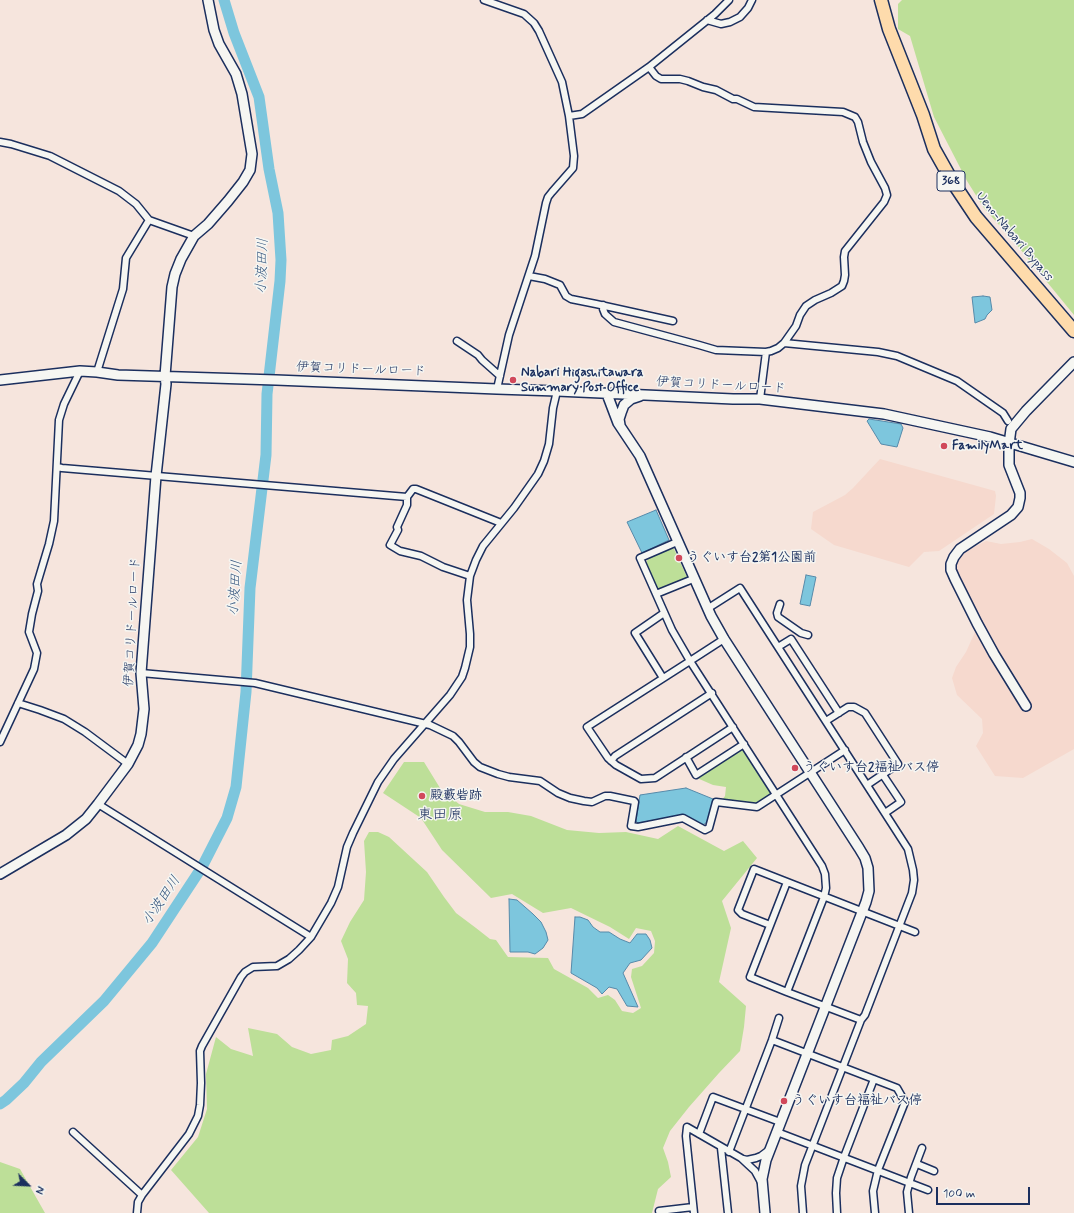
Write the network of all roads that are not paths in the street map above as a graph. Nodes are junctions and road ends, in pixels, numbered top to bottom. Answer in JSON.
{"nodes":[{"id":1,"x":208,"y":0,"type":"edge"},
{"id":2,"x":484,"y":0,"type":"edge"},
{"id":3,"x":729,"y":0,"type":"edge"},
{"id":4,"x":752,"y":0,"type":"edge"},
{"id":5,"x":881,"y":0,"type":"edge"},
{"id":6,"x":707,"y":20,"type":"junction"},
{"id":7,"x":649,"y":67,"type":"junction"},
{"id":8,"x":569,"y":116,"type":"junction"},
{"id":9,"x":0,"y":142,"type":"edge"},
{"id":10,"x":149,"y":220,"type":"junction"},
{"id":11,"x":194,"y":236,"type":"junction"},
{"id":12,"x":529,"y":276,"type":"junction"},
{"id":13,"x":603,"y":305,"type":"junction"},
{"id":14,"x":673,"y":321,"type":"dead end"},
{"id":15,"x":1074,"y":331,"type":"edge"},
{"id":16,"x":457,"y":340,"type":"dead end"},
{"id":17,"x":784,"y":343,"type":"junction"},
{"id":18,"x":766,"y":352,"type":"junction"},
{"id":19,"x":1074,"y":362,"type":"edge"},
{"id":20,"x":80,"y":371,"type":"junction"},
{"id":21,"x":97,"y":372,"type":"junction"},
{"id":22,"x":165,"y":376,"type":"junction"},
{"id":23,"x":500,"y":376,"type":"junction"},
{"id":24,"x":0,"y":380,"type":"edge"},
{"id":25,"x":497,"y":390,"type":"junction"},
{"id":26,"x":557,"y":391,"type":"junction"},
{"id":27,"x":607,"y":394,"type":"junction"},
{"id":28,"x":642,"y":395,"type":"junction"},
{"id":29,"x":760,"y":399,"type":"junction"},
{"id":30,"x":1008,"y":421,"type":"dead end"},
{"id":31,"x":621,"y":427,"type":"junction"},
{"id":32,"x":1010,"y":444,"type":"junction"},
{"id":33,"x":1074,"y":462,"type":"edge"},
{"id":34,"x":57,"y":467,"type":"junction"},
{"id":35,"x":156,"y":476,"type":"junction"},
{"id":36,"x":407,"y":497,"type":"junction"},
{"id":37,"x":501,"y":523,"type":"junction"},
{"id":38,"x":677,"y":542,"type":"junction"},
{"id":39,"x":470,"y":576,"type":"junction"},
{"id":40,"x":693,"y":579,"type":"junction"},
{"id":41,"x":656,"y":594,"type":"junction"},
{"id":42,"x":780,"y":604,"type":"dead end"},
{"id":43,"x":707,"y":609,"type":"junction"},
{"id":44,"x":664,"y":613,"type":"junction"},
{"id":45,"x":791,"y":638,"type":"junction"},
{"id":46,"x":724,"y":639,"type":"junction"},
{"id":47,"x":778,"y":647,"type":"junction"},
{"id":48,"x":690,"y":661,"type":"junction"},
{"id":49,"x":140,"y":673,"type":"junction"},
{"id":50,"x":663,"y":678,"type":"junction"},
{"id":51,"x":712,"y":693,"type":"junction"},
{"id":52,"x":18,"y":703,"type":"junction"},
{"id":53,"x":1026,"y":706,"type":"dead end"},
{"id":54,"x":839,"y":712,"type":"junction"},
{"id":55,"x":826,"y":721,"type":"junction"},
{"id":56,"x":424,"y":724,"type":"junction"},
{"id":57,"x":733,"y":727,"type":"junction"},
{"id":58,"x":0,"y":742,"type":"edge"},
{"id":59,"x":744,"y":744,"type":"junction"},
{"id":60,"x":845,"y":750,"type":"junction"},
{"id":61,"x":686,"y":758,"type":"junction"},
{"id":62,"x":611,"y":761,"type":"junction"},
{"id":63,"x":128,"y":764,"type":"junction"},
{"id":64,"x":810,"y":773,"type":"junction"},
{"id":65,"x":883,"y":775,"type":"junction"},
{"id":66,"x":867,"y":785,"type":"junction"},
{"id":67,"x":776,"y":794,"type":"junction"},
{"id":68,"x":98,"y":804,"type":"junction"},
{"id":69,"x":885,"y":813,"type":"junction"},
{"id":70,"x":0,"y":874,"type":"edge"},
{"id":71,"x":787,"y":882,"type":"junction"},
{"id":72,"x":824,"y":897,"type":"junction"},
{"id":73,"x":862,"y":911,"type":"junction"},
{"id":74,"x":770,"y":925,"type":"junction"},
{"id":75,"x":900,"y":926,"type":"junction"},
{"id":76,"x":915,"y":932,"type":"dead end"},
{"id":77,"x":310,"y":937,"type":"junction"},
{"id":78,"x":787,"y":992,"type":"junction"},
{"id":79,"x":825,"y":1006,"type":"junction"},
{"id":80,"x":779,"y":1018,"type":"dead end"},
{"id":81,"x":861,"y":1020,"type":"junction"},
{"id":82,"x":772,"y":1040,"type":"junction"},
{"id":83,"x":807,"y":1052,"type":"junction"},
{"id":84,"x":843,"y":1066,"type":"junction"},
{"id":85,"x":874,"y":1078,"type":"junction"},
{"id":86,"x":746,"y":1109,"type":"junction"},
{"id":87,"x":780,"y":1122,"type":"junction"},
{"id":88,"x":73,"y":1132,"type":"dead end"},
{"id":89,"x":777,"y":1132,"type":"junction"},
{"id":90,"x":699,"y":1134,"type":"junction"},
{"id":91,"x":812,"y":1145,"type":"junction"},
{"id":92,"x":722,"y":1148,"type":"junction"},
{"id":93,"x":922,"y":1148,"type":"dead end"},
{"id":94,"x":770,"y":1149,"type":"junction"},
{"id":95,"x":729,"y":1152,"type":"junction"},
{"id":96,"x":844,"y":1157,"type":"junction"},
{"id":97,"x":741,"y":1158,"type":"junction"},
{"id":98,"x":917,"y":1164,"type":"junction"},
{"id":99,"x":878,"y":1170,"type":"junction"},
{"id":100,"x":934,"y":1172,"type":"dead end"},
{"id":101,"x":910,"y":1182,"type":"junction"},
{"id":102,"x":763,"y":1186,"type":"junction"},
{"id":103,"x":928,"y":1190,"type":"dead end"},
{"id":104,"x":142,"y":1195,"type":"junction"},
{"id":105,"x":694,"y":1210,"type":"edge"},
{"id":106,"x":659,"y":1211,"type":"dead end"},
{"id":107,"x":137,"y":1213,"type":"edge"},
{"id":108,"x":728,"y":1213,"type":"edge"},
{"id":109,"x":765,"y":1213,"type":"edge"},
{"id":110,"x":803,"y":1213,"type":"edge"},
{"id":111,"x":837,"y":1213,"type":"edge"},
{"id":112,"x":875,"y":1213,"type":"edge"},
{"id":113,"x":909,"y":1213,"type":"edge"}],
"edges":[{"from":1,"to":11,"type":"street"},
{"from":2,"to":8,"type":"street"},
{"from":3,"to":6,"type":"street"},
{"from":4,"to":6,"type":"street"},
{"from":5,"to":15,"type":"highway","name":"Ueno-Nabari Bypass","number":"368"},
{"from":6,"to":7,"type":"street"},
{"from":7,"to":8,"type":"street"},
{"from":7,"to":17,"type":"street"},
{"from":8,"to":12,"type":"street"},
{"from":9,"to":10,"type":"street"},
{"from":10,"to":11,"type":"street"},
{"from":10,"to":21,"type":"street"},
{"from":11,"to":22,"type":"street"},
{"from":12,"to":13,"type":"street"},
{"from":12,"to":23,"type":"street"},
{"from":13,"to":14,"type":"street"},
{"from":13,"to":18,"type":"street"},
{"from":16,"to":23,"type":"street"},
{"from":17,"to":18,"type":"street"},
{"from":17,"to":30,"type":"street"},
{"from":18,"to":29,"type":"street"},
{"from":19,"to":32,"type":"street"},
{"from":20,"to":21,"type":"street"},
{"from":20,"to":24,"type":"street"},
{"from":20,"to":34,"type":"street"},
{"from":21,"to":22,"type":"street"},
{"from":22,"to":25,"type":"street","name":"伊賀コリドールロード"},
{"from":22,"to":35,"type":"street","name":"伊賀コリドールロード"},
{"from":23,"to":25,"type":"street"},
{"from":25,"to":26,"type":"street","name":"伊賀コリドールロード"},
{"from":26,"to":27,"type":"street","name":"伊賀コリドールロード"},
{"from":26,"to":37,"type":"street"},
{"from":27,"to":28,"type":"street","name":"伊賀コリドールロード"},
{"from":27,"to":31,"type":"street"},
{"from":28,"to":29,"type":"street","name":"伊賀コリドールロード"},
{"from":28,"to":31,"type":"street"},
{"from":29,"to":32,"type":"street","name":"伊賀コリドールロード"},
{"from":31,"to":38,"type":"street"},
{"from":32,"to":33,"type":"street","name":"伊賀コリドールロード"},
{"from":32,"to":53,"type":"street"},
{"from":34,"to":35,"type":"street"},
{"from":34,"to":52,"type":"street"},
{"from":35,"to":36,"type":"street"},
{"from":35,"to":49,"type":"street","name":"伊賀コリドールロード"},
{"from":36,"to":37,"type":"street"},
{"from":36,"to":39,"type":"street"},
{"from":37,"to":39,"type":"street"},
{"from":38,"to":40,"type":"street"},
{"from":38,"to":41,"type":"street"},
{"from":39,"to":56,"type":"street"},
{"from":40,"to":41,"type":"street"},
{"from":40,"to":43,"type":"street"},
{"from":41,"to":44,"type":"street"},
{"from":42,"to":45,"type":"street"},
{"from":43,"to":46,"type":"street"},
{"from":43,"to":47,"type":"street"},
{"from":44,"to":48,"type":"street"},
{"from":44,"to":50,"type":"street"},
{"from":45,"to":47,"type":"street"},
{"from":45,"to":54,"type":"street"},
{"from":46,"to":48,"type":"street"},
{"from":46,"to":64,"type":"street"},
{"from":47,"to":55,"type":"street"},
{"from":48,"to":50,"type":"street"},
{"from":48,"to":51,"type":"street"},
{"from":49,"to":56,"type":"street"},
{"from":49,"to":63,"type":"street","name":"伊賀コリドールロード"},
{"from":50,"to":62,"type":"street"},
{"from":51,"to":57,"type":"street"},
{"from":51,"to":62,"type":"street"},
{"from":52,"to":58,"type":"street"},
{"from":52,"to":63,"type":"street"},
{"from":54,"to":55,"type":"street"},
{"from":54,"to":65,"type":"street"},
{"from":55,"to":60,"type":"street"},
{"from":56,"to":67,"type":"street"},
{"from":56,"to":77,"type":"street"},
{"from":57,"to":59,"type":"street"},
{"from":57,"to":61,"type":"street"},
{"from":59,"to":61,"type":"street"},
{"from":59,"to":67,"type":"street"},
{"from":60,"to":64,"type":"street"},
{"from":60,"to":66,"type":"street"},
{"from":61,"to":62,"type":"street"},
{"from":63,"to":68,"type":"street","name":"伊賀コリドールロード"},
{"from":64,"to":67,"type":"street"},
{"from":64,"to":73,"type":"street"},
{"from":65,"to":66,"type":"street"},
{"from":65,"to":69,"type":"street"},
{"from":66,"to":69,"type":"street"},
{"from":67,"to":72,"type":"street"},
{"from":68,"to":70,"type":"street","name":"伊賀コリドールロード"},
{"from":68,"to":77,"type":"street"},
{"from":69,"to":75,"type":"street"},
{"from":71,"to":72,"type":"street"},
{"from":71,"to":74,"type":"street"},
{"from":71,"to":74,"type":"street"},
{"from":72,"to":73,"type":"street"},
{"from":72,"to":78,"type":"street"},
{"from":73,"to":75,"type":"street"},
{"from":73,"to":79,"type":"street"},
{"from":74,"to":78,"type":"street"},
{"from":75,"to":76,"type":"street"},
{"from":75,"to":81,"type":"street"},
{"from":77,"to":104,"type":"street"},
{"from":78,"to":79,"type":"street"},
{"from":79,"to":81,"type":"street"},
{"from":79,"to":83,"type":"street"},
{"from":80,"to":82,"type":"street"},
{"from":81,"to":84,"type":"street"},
{"from":82,"to":83,"type":"street"},
{"from":82,"to":86,"type":"street"},
{"from":83,"to":84,"type":"street"},
{"from":83,"to":87,"type":"street"},
{"from":84,"to":85,"type":"street"},
{"from":84,"to":91,"type":"street"},
{"from":85,"to":96,"type":"street"},
{"from":85,"to":99,"type":"street"},
{"from":86,"to":87,"type":"street"},
{"from":86,"to":90,"type":"street"},
{"from":86,"to":95,"type":"street"},
{"from":87,"to":89,"type":"street"},
{"from":88,"to":104,"type":"street"},
{"from":89,"to":91,"type":"street"},
{"from":89,"to":94,"type":"street"},
{"from":90,"to":92,"type":"street"},
{"from":90,"to":105,"type":"street"},
{"from":91,"to":96,"type":"street"},
{"from":91,"to":110,"type":"street"},
{"from":92,"to":95,"type":"street"},
{"from":92,"to":108,"type":"street"},
{"from":93,"to":98,"type":"street"},
{"from":94,"to":97,"type":"street"},
{"from":94,"to":102,"type":"street"},
{"from":95,"to":97,"type":"street"},
{"from":96,"to":99,"type":"street"},
{"from":96,"to":111,"type":"street"},
{"from":97,"to":102,"type":"street"},
{"from":98,"to":100,"type":"street"},
{"from":98,"to":101,"type":"street"},
{"from":99,"to":101,"type":"street"},
{"from":99,"to":112,"type":"street"},
{"from":101,"to":103,"type":"street"},
{"from":101,"to":113,"type":"street"},
{"from":102,"to":109,"type":"street"},
{"from":104,"to":107,"type":"street"},
{"from":105,"to":106,"type":"street"}]}
